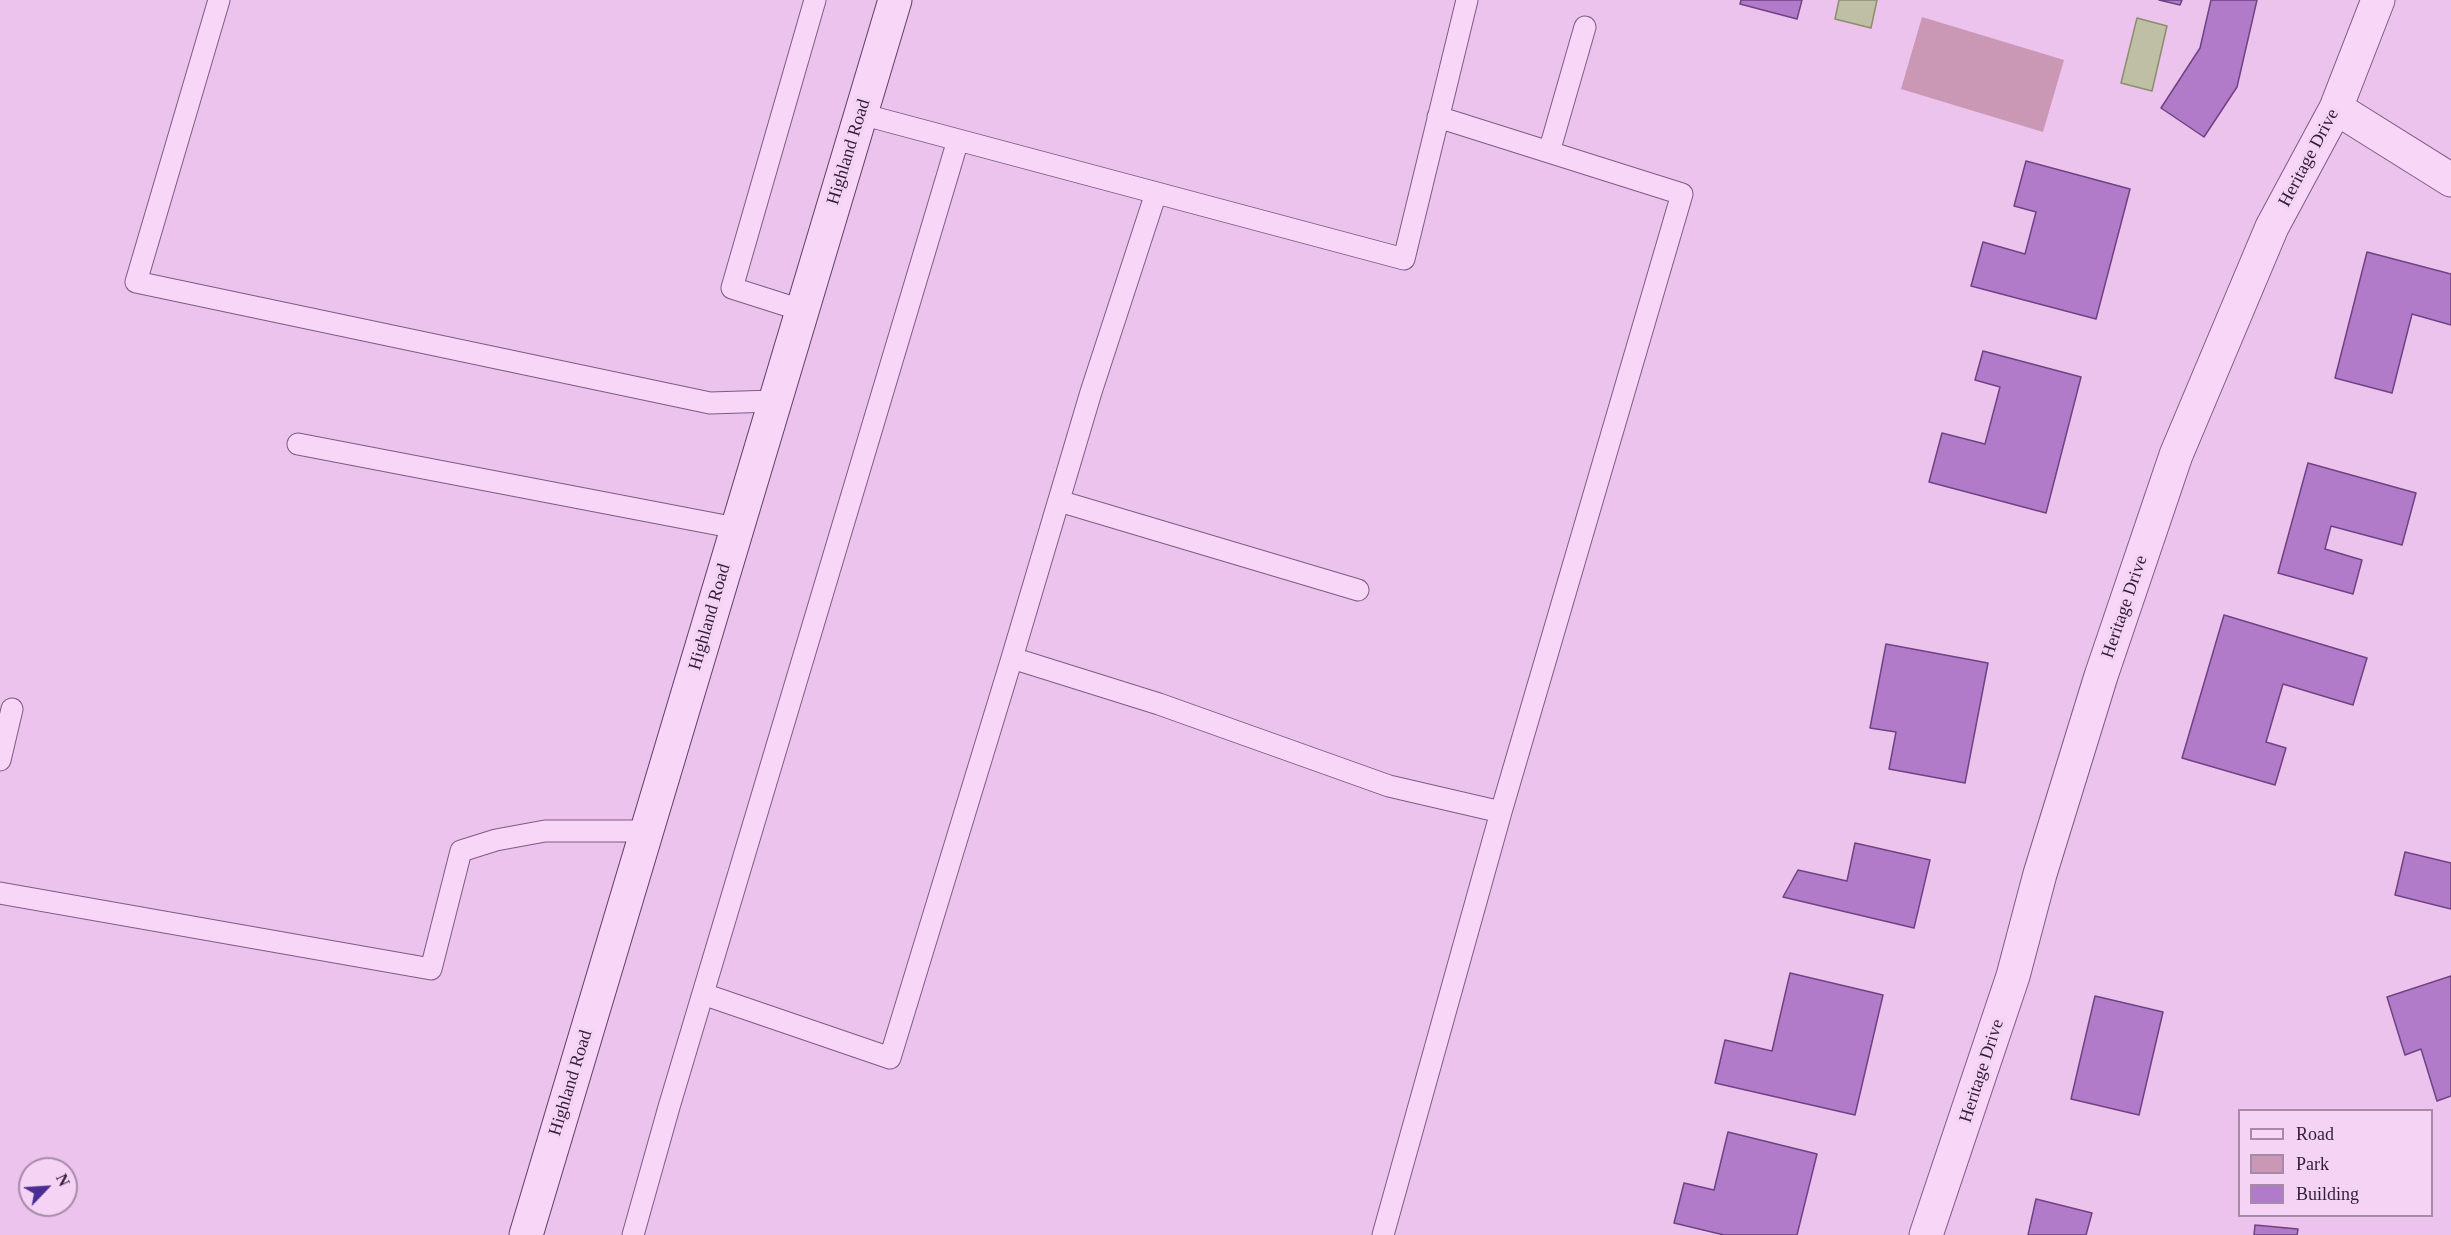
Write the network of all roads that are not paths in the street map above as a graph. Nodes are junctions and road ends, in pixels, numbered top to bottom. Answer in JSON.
{"nodes":[{"id":1,"x":219,"y":0,"type":"edge"},
{"id":2,"x":815,"y":0,"type":"edge"},
{"id":3,"x":896,"y":0,"type":"edge"},
{"id":4,"x":1467,"y":0,"type":"edge"},
{"id":5,"x":2378,"y":0,"type":"edge"},
{"id":6,"x":1585,"y":27,"type":"dead end"},
{"id":7,"x":2336,"y":108,"type":"junction"},
{"id":8,"x":861,"y":114,"type":"junction"},
{"id":9,"x":1438,"y":117,"type":"junction"},
{"id":10,"x":958,"y":140,"type":"junction"},
{"id":11,"x":1548,"y":152,"type":"junction"},
{"id":12,"x":2451,"y":180,"type":"edge"},
{"id":13,"x":1156,"y":193,"type":"junction"},
{"id":14,"x":801,"y":310,"type":"junction"},
{"id":15,"x":774,"y":401,"type":"junction"},
{"id":16,"x":297,"y":444,"type":"dead end"},
{"id":17,"x":1059,"y":501,"type":"junction"},
{"id":18,"x":736,"y":528,"type":"junction"},
{"id":19,"x":1358,"y":590,"type":"dead end"},
{"id":20,"x":1012,"y":658,"type":"junction"},
{"id":21,"x":12,"y":709,"type":"dead end"},
{"id":22,"x":0,"y":760,"type":"edge"},
{"id":23,"x":1501,"y":812,"type":"junction"},
{"id":24,"x":646,"y":831,"type":"junction"},
{"id":25,"x":0,"y":893,"type":"edge"},
{"id":26,"x":703,"y":994,"type":"junction"},
{"id":27,"x":526,"y":1235,"type":"edge"},
{"id":28,"x":633,"y":1235,"type":"edge"},
{"id":29,"x":1383,"y":1235,"type":"edge"},
{"id":30,"x":1926,"y":1235,"type":"edge"}],
"edges":[{"from":1,"to":15,"type":"lane"},
{"from":2,"to":14,"type":"lane"},
{"from":3,"to":8,"type":"street","name":"Highland Road"},
{"from":4,"to":9,"type":"lane"},
{"from":5,"to":7,"type":"street","name":"Heritage Drive"},
{"from":6,"to":11,"type":"lane"},
{"from":7,"to":12,"type":"street"},
{"from":7,"to":30,"type":"street","name":"Heritage Drive"},
{"from":8,"to":10,"type":"lane"},
{"from":8,"to":14,"type":"street","name":"Highland Road"},
{"from":9,"to":11,"type":"lane"},
{"from":9,"to":13,"type":"lane"},
{"from":10,"to":13,"type":"lane"},
{"from":10,"to":26,"type":"lane"},
{"from":11,"to":23,"type":"lane"},
{"from":13,"to":17,"type":"lane"},
{"from":14,"to":15,"type":"street","name":"Highland Road"},
{"from":15,"to":18,"type":"street","name":"Highland Road"},
{"from":16,"to":18,"type":"lane"},
{"from":17,"to":19,"type":"lane"},
{"from":17,"to":20,"type":"lane"},
{"from":18,"to":24,"type":"street","name":"Highland Road"},
{"from":20,"to":23,"type":"lane"},
{"from":20,"to":26,"type":"lane"},
{"from":21,"to":22,"type":"lane"},
{"from":23,"to":29,"type":"lane"},
{"from":24,"to":25,"type":"lane"},
{"from":24,"to":27,"type":"street","name":"Highland Road"},
{"from":26,"to":28,"type":"lane"}]}
